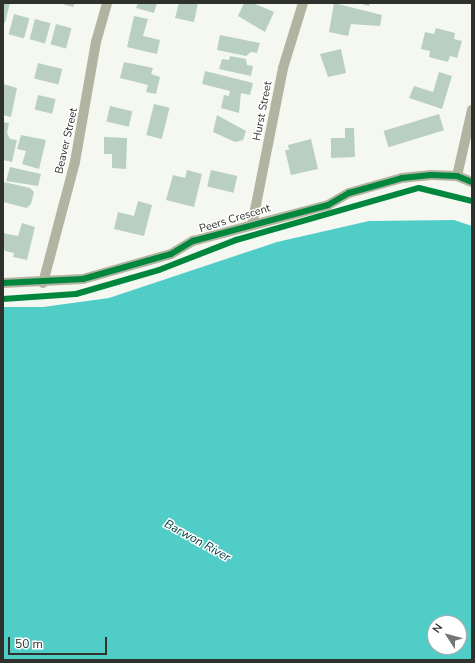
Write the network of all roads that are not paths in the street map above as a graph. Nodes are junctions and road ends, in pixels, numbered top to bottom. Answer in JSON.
{"nodes":[{"id":1,"x":107,"y":3,"type":"edge"},
{"id":2,"x":303,"y":3,"type":"edge"},
{"id":3,"x":472,"y":110,"type":"edge"},
{"id":4,"x":457,"y":176,"type":"junction"},
{"id":5,"x":472,"y":182,"type":"edge"},
{"id":6,"x":252,"y":225,"type":"junction"},
{"id":7,"x":3,"y":283,"type":"edge"},
{"id":8,"x":43,"y":283,"type":"junction"}],
"edges":[{"from":1,"to":8,"type":"street","name":"Beaver Street"},
{"from":2,"to":6,"type":"street","name":"Hurst Street"},
{"from":3,"to":4,"type":"street"},
{"from":4,"to":5,"type":"street","name":"Peers Crescent"},
{"from":4,"to":6,"type":"street","name":"Peers Crescent"},
{"from":6,"to":8,"type":"street","name":"Peers Crescent"},
{"from":7,"to":8,"type":"street","name":"Peers Crescent"}]}
